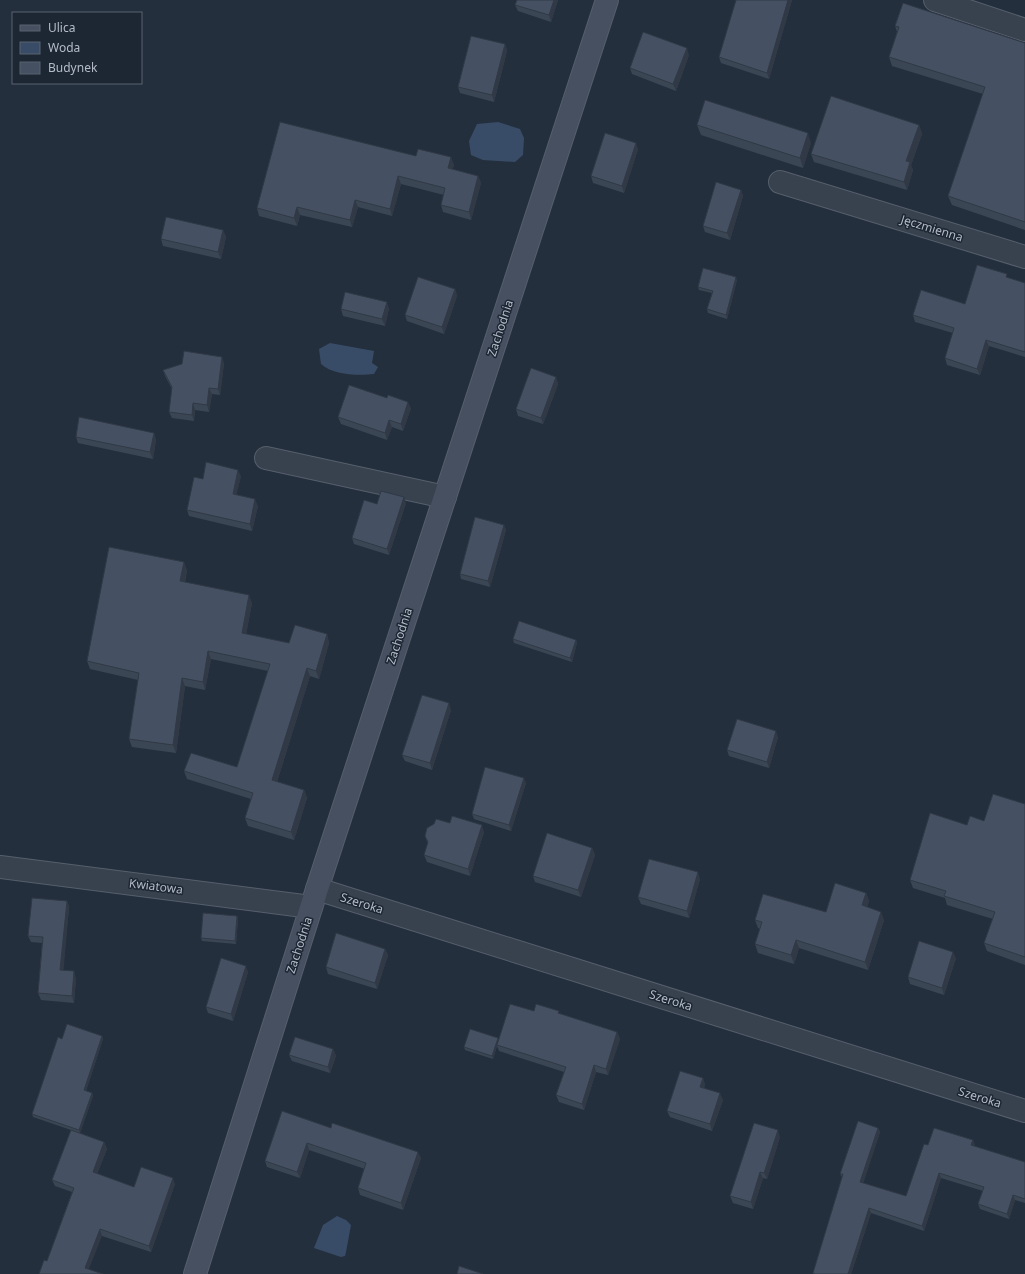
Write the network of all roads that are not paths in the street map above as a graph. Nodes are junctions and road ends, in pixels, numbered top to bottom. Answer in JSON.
{"nodes":[{"id":1,"x":607,"y":0,"type":"edge"},
{"id":2,"x":935,"y":0,"type":"edge"},
{"id":3,"x":1025,"y":30,"type":"edge"},
{"id":4,"x":780,"y":182,"type":"dead end"},
{"id":5,"x":1025,"y":257,"type":"edge"},
{"id":6,"x":266,"y":458,"type":"dead end"},
{"id":7,"x":445,"y":497,"type":"junction"},
{"id":8,"x":0,"y":867,"type":"edge"},
{"id":9,"x":314,"y":898,"type":"junction"},
{"id":10,"x":1025,"y":1111,"type":"edge"},
{"id":11,"x":195,"y":1274,"type":"edge"}],
"edges":[{"from":1,"to":7,"type":"street","name":"Zachodnia"},
{"from":2,"to":3,"type":"street"},
{"from":4,"to":5,"type":"street","name":"Jęczmienna"},
{"from":6,"to":7,"type":"street"},
{"from":7,"to":9,"type":"street","name":"Zachodnia"},
{"from":8,"to":9,"type":"street","name":"Kwiatowa"},
{"from":9,"to":10,"type":"street","name":"Szeroka"},
{"from":9,"to":11,"type":"street","name":"Zachodnia"}]}
